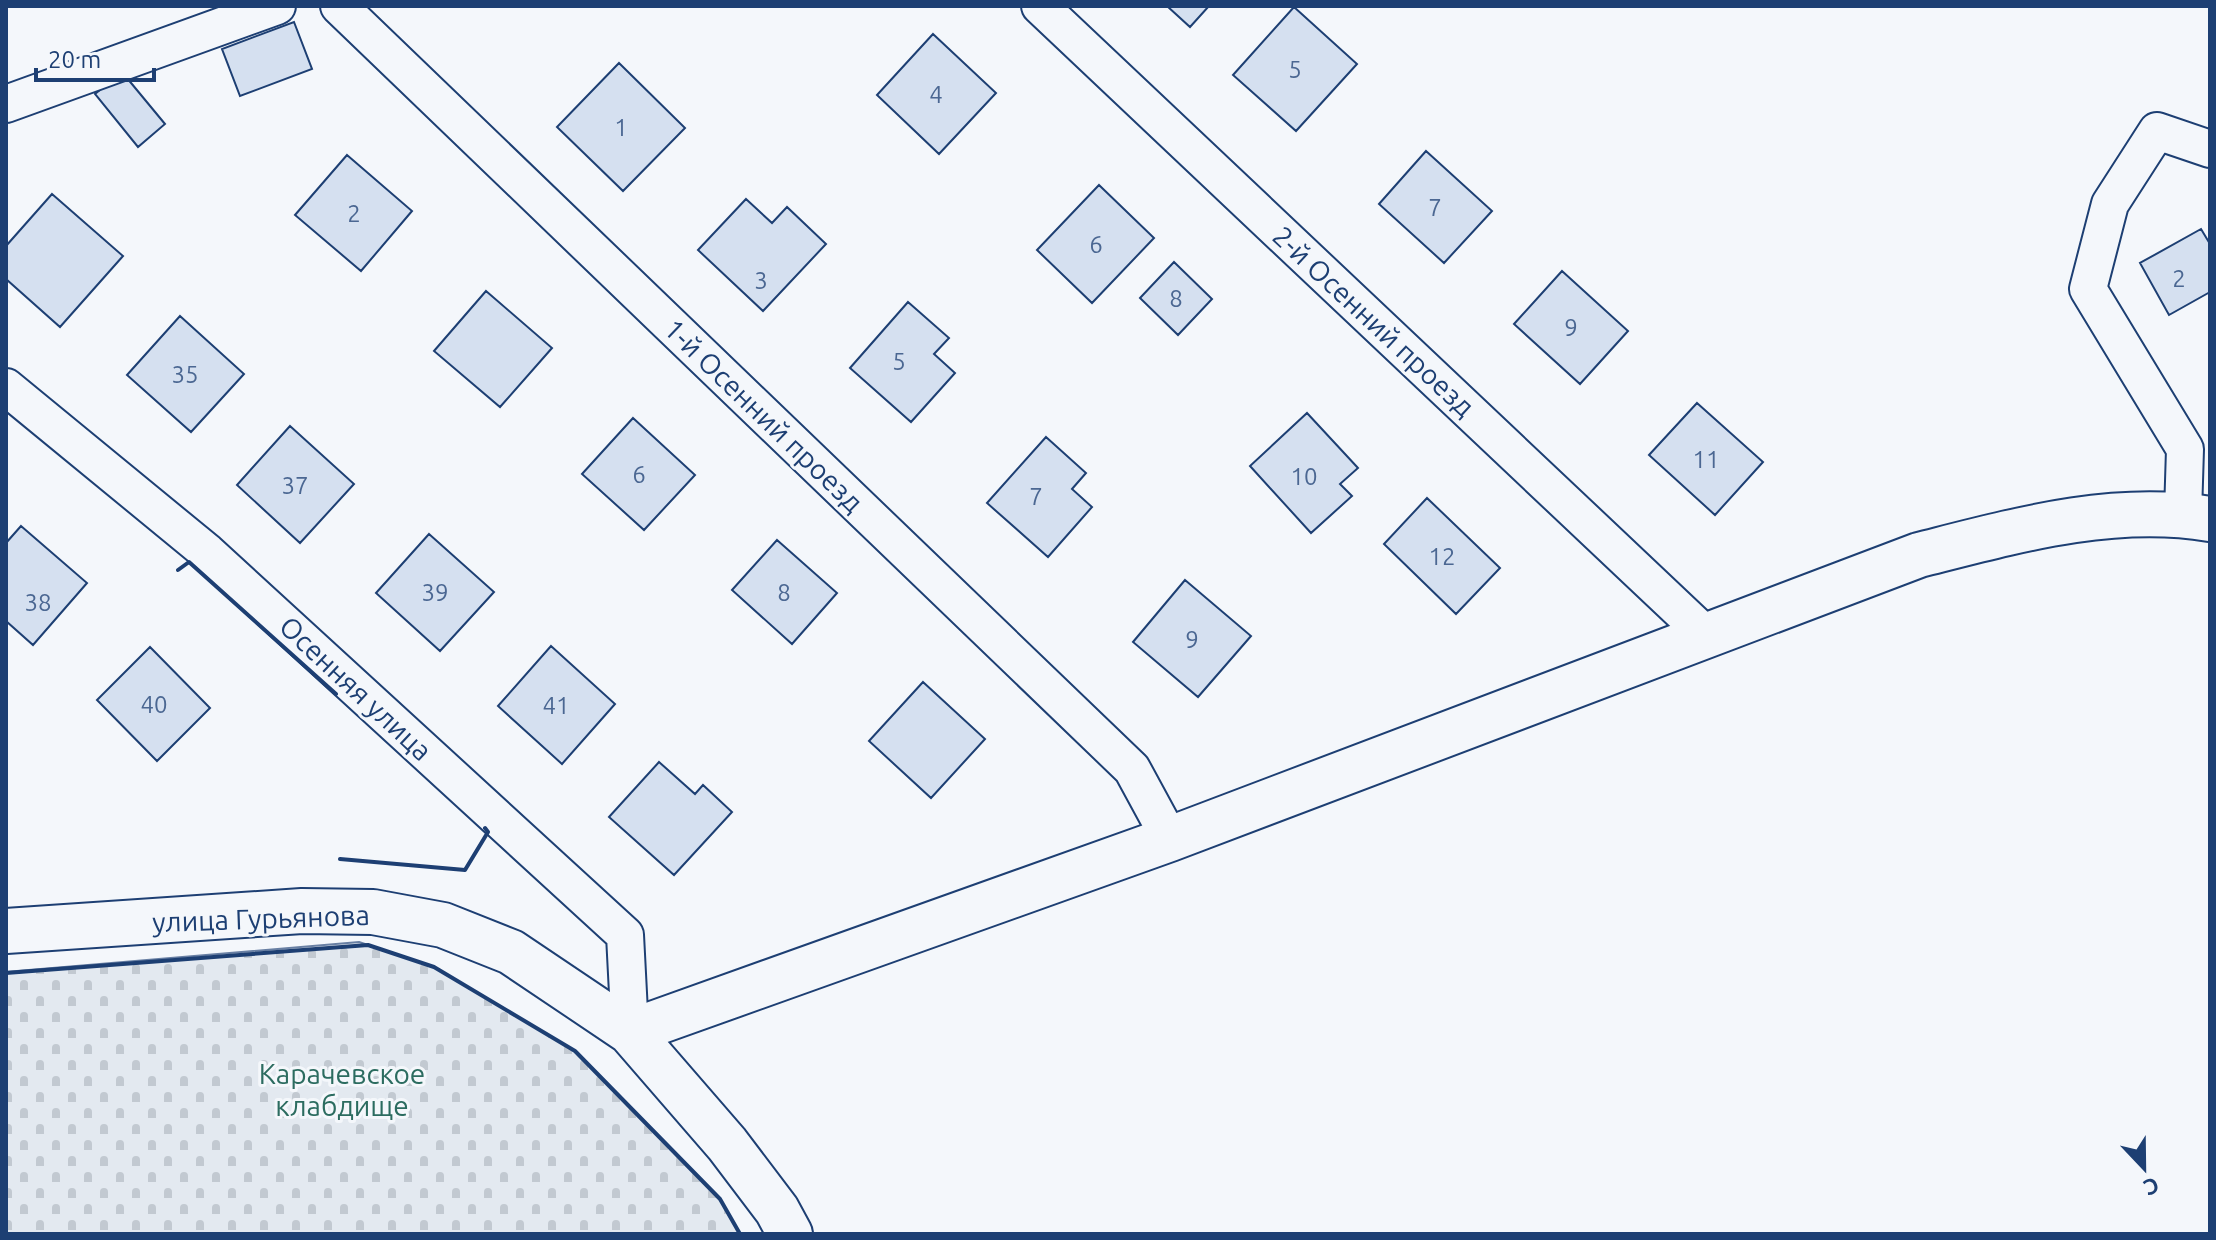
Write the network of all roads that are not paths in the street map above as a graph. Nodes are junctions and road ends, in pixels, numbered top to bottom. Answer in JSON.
{"nodes":[{"id":1,"x":277,"y":6,"type":"edge"},
{"id":2,"x":339,"y":6,"type":"edge"},
{"id":3,"x":1040,"y":6,"type":"edge"},
{"id":4,"x":6,"y":104,"type":"edge"},
{"id":5,"x":2210,"y":149,"type":"edge"},
{"id":6,"x":6,"y":387,"type":"edge"},
{"id":7,"x":2196,"y":517,"type":"edge"},
{"id":8,"x":1707,"y":636,"type":"junction"},
{"id":9,"x":1170,"y":839,"type":"junction"},
{"id":10,"x":6,"y":931,"type":"edge"},
{"id":11,"x":630,"y":1032,"type":"junction"},
{"id":12,"x":790,"y":1234,"type":"edge"}],
"edges":[{"from":1,"to":4,"type":"street"},
{"from":2,"to":9,"type":"street","name":"1-й Осенний проезд"},
{"from":3,"to":8,"type":"street","name":"2-й Осенний проезд"},
{"from":5,"to":7,"type":"street"},
{"from":6,"to":11,"type":"street","name":"Осенняя улица"},
{"from":7,"to":8,"type":"street"},
{"from":8,"to":9,"type":"street"},
{"from":9,"to":11,"type":"street"},
{"from":10,"to":11,"type":"street","name":"улица Гурьянова"},
{"from":11,"to":12,"type":"street","name":"улица Гурьянова"}]}
